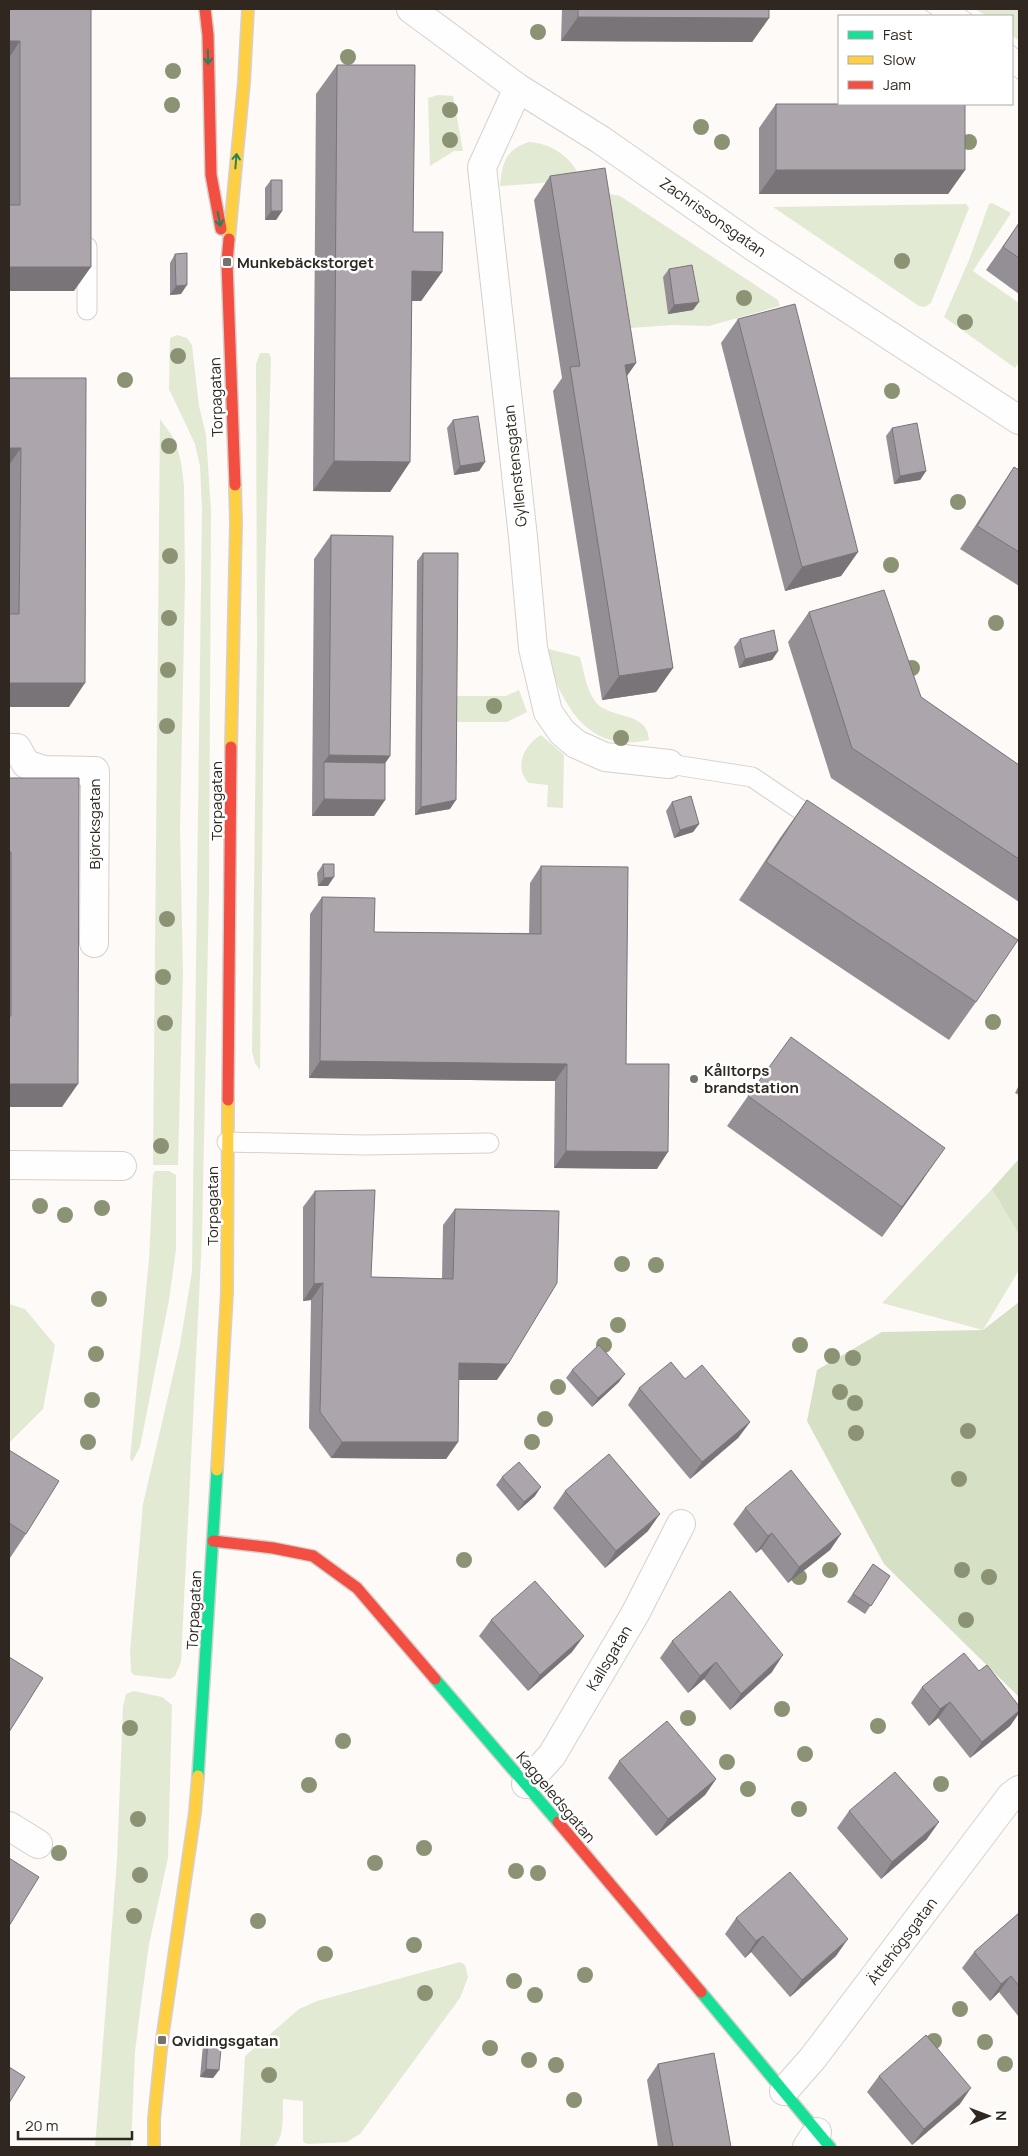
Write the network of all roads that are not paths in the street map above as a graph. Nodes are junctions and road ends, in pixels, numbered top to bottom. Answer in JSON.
{"nodes":[{"id":1,"x":205,"y":9,"type":"edge"},
{"id":2,"x":248,"y":9,"type":"edge"},
{"id":3,"x":411,"y":9,"type":"edge"},
{"id":4,"x":518,"y":88,"type":"junction"},
{"id":5,"x":87,"y":232,"type":"edge"},
{"id":6,"x":227,"y":262,"type":"junction"},
{"id":7,"x":87,"y":310,"type":"dead end"},
{"id":8,"x":1019,"y":420,"type":"edge"},
{"id":9,"x":9,"y":748,"type":"edge"},
{"id":10,"x":669,"y":764,"type":"joint"},
{"id":11,"x":833,"y":831,"type":"edge"},
{"id":12,"x":94,"y":944,"type":"dead end"},
{"id":13,"x":227,"y":1142,"type":"junction"},
{"id":14,"x":488,"y":1143,"type":"dead end"},
{"id":15,"x":9,"y":1165,"type":"edge"},
{"id":16,"x":122,"y":1166,"type":"dead end"},
{"id":17,"x":681,"y":1524,"type":"dead end"},
{"id":18,"x":213,"y":1541,"type":"junction"},
{"id":19,"x":526,"y":1784,"type":"junction"},
{"id":20,"x":1019,"y":1790,"type":"edge"},
{"id":21,"x":9,"y":1826,"type":"edge"},
{"id":22,"x":38,"y":1844,"type":"dead end"},
{"id":23,"x":784,"y":2091,"type":"junction"},
{"id":24,"x":818,"y":2142,"type":"edge"},
{"id":25,"x":154,"y":2147,"type":"edge"}],
"edges":[{"from":1,"to":6,"type":"street","name":"Torpagatan","one_way":true},
{"from":6,"to":2,"type":"street","name":"Torpagatan","one_way":true},
{"from":3,"to":4,"type":"street","name":"Zachrissonsgatan"},
{"from":4,"to":8,"type":"street","name":"Zachrissonsgatan"},
{"from":4,"to":10,"type":"street","name":"Gyllenstensgatan"},
{"from":5,"to":7,"type":"lane"},
{"from":6,"to":13,"type":"street","name":"Torpagatan"},
{"from":9,"to":12,"type":"street","name":"Björcksgatan"},
{"from":10,"to":11,"type":"lane"},
{"from":13,"to":14,"type":"lane"},
{"from":13,"to":18,"type":"street","name":"Torpagatan"},
{"from":15,"to":16,"type":"street"},
{"from":17,"to":19,"type":"street","name":"Kallsgatan"},
{"from":18,"to":19,"type":"street","name":"Kaggeledsgatan"},
{"from":18,"to":25,"type":"street","name":"Torpagatan"},
{"from":19,"to":23,"type":"street","name":"Kaggeledsgatan"},
{"from":20,"to":23,"type":"street","name":"Ättehögsgatan"},
{"from":21,"to":22,"type":"street"},
{"from":23,"to":24,"type":"street","name":"Kaggeledsgatan"}]}
